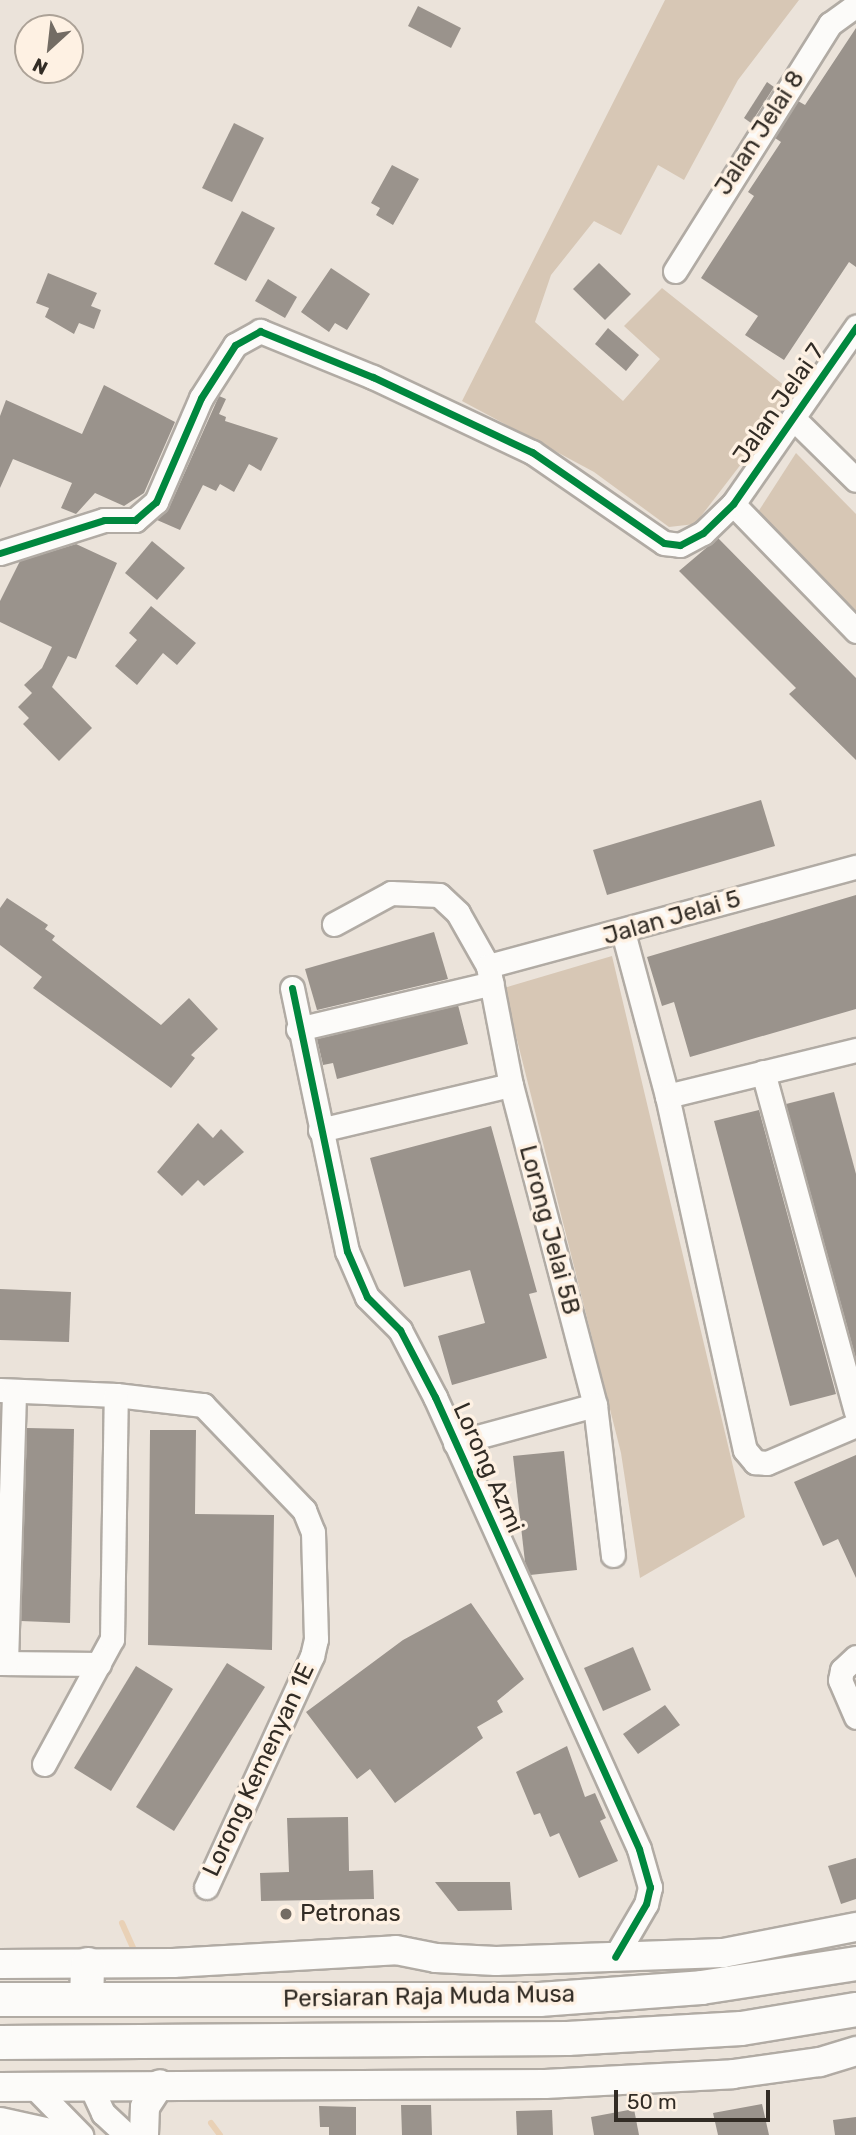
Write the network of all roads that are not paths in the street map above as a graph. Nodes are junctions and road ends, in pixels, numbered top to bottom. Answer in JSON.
{"nodes":[{"id":1,"x":856,"y":5,"type":"edge"},
{"id":2,"x":675,"y":271,"type":"dead end"},
{"id":3,"x":856,"y":327,"type":"edge"},
{"id":4,"x":793,"y":418,"type":"junction"},
{"id":5,"x":856,"y":480,"type":"edge"},
{"id":6,"x":733,"y":504,"type":"junction"},
{"id":7,"x":0,"y":553,"type":"edge"},
{"id":8,"x":856,"y":631,"type":"edge"},
{"id":9,"x":856,"y":867,"type":"edge"},
{"id":10,"x":334,"y":924,"type":"dead end"},
{"id":11,"x":623,"y":932,"type":"junction"},
{"id":12,"x":490,"y":974,"type":"junction"},
{"id":13,"x":292,"y":988,"type":"dead end"},
{"id":14,"x":298,"y":1030,"type":"junction"},
{"id":15,"x":856,"y":1050,"type":"edge"},
{"id":16,"x":763,"y":1072,"type":"junction"},
{"id":17,"x":511,"y":1085,"type":"junction"},
{"id":18,"x":667,"y":1096,"type":"junction"},
{"id":19,"x":320,"y":1130,"type":"junction"},
{"id":20,"x":7,"y":1390,"type":"edge"},
{"id":21,"x":116,"y":1395,"type":"junction"},
{"id":22,"x":595,"y":1405,"type":"junction"},
{"id":23,"x":856,"y":1412,"type":"edge"},
{"id":24,"x":856,"y":1425,"type":"edge"},
{"id":25,"x":455,"y":1443,"type":"junction"},
{"id":26,"x":613,"y":1555,"type":"dead end"},
{"id":27,"x":856,"y":1657,"type":"edge"},
{"id":28,"x":3,"y":1663,"type":"edge"},
{"id":29,"x":99,"y":1664,"type":"junction"},
{"id":30,"x":856,"y":1717,"type":"edge"},
{"id":31,"x":44,"y":1764,"type":"dead end"},
{"id":32,"x":206,"y":1887,"type":"dead end"},
{"id":33,"x":856,"y":1927,"type":"edge"},
{"id":34,"x":615,"y":1957,"type":"junction"},
{"id":35,"x":856,"y":1963,"type":"edge"},
{"id":36,"x":0,"y":1964,"type":"edge"},
{"id":37,"x":87,"y":1964,"type":"junction"},
{"id":38,"x":86,"y":1998,"type":"junction"},
{"id":39,"x":0,"y":1999,"type":"edge"},
{"id":40,"x":856,"y":2009,"type":"edge"},
{"id":41,"x":1,"y":2043,"type":"edge"},
{"id":42,"x":856,"y":2051,"type":"edge"},
{"id":43,"x":160,"y":2084,"type":"junction"},
{"id":44,"x":90,"y":2085,"type":"junction"},
{"id":45,"x":0,"y":2087,"type":"edge"},
{"id":46,"x":33,"y":2087,"type":"junction"},
{"id":47,"x":0,"y":2122,"type":"edge"},
{"id":48,"x":60,"y":2135,"type":"edge"},
{"id":49,"x":81,"y":2135,"type":"edge"},
{"id":50,"x":127,"y":2135,"type":"edge"},
{"id":51,"x":144,"y":2135,"type":"edge"}],
"edges":[{"from":1,"to":2,"type":"street","name":"Jalan Jelai 8"},
{"from":3,"to":4,"type":"street","name":"Jalan Jelai 7"},
{"from":4,"to":5,"type":"street"},
{"from":4,"to":6,"type":"street","name":"Jalan Jelai 7"},
{"from":6,"to":7,"type":"street","name":"Jalan Jelai 7"},
{"from":6,"to":8,"type":"street"},
{"from":9,"to":11,"type":"street","name":"Jalan Jelai 5"},
{"from":10,"to":12,"type":"street","name":"Lorong Jelai 5B"},
{"from":11,"to":12,"type":"street","name":"Jalan Jelai 5"},
{"from":11,"to":18,"type":"street"},
{"from":12,"to":14,"type":"street","name":"Jalan Jelai 5"},
{"from":12,"to":17,"type":"street","name":"Lorong Jelai 5B"},
{"from":13,"to":14,"type":"street","name":"Lorong Azmi"},
{"from":14,"to":19,"type":"street","name":"Lorong Azmi"},
{"from":15,"to":16,"type":"street"},
{"from":16,"to":18,"type":"street"},
{"from":16,"to":23,"type":"street"},
{"from":17,"to":19,"type":"street"},
{"from":17,"to":22,"type":"street","name":"Lorong Jelai 5B"},
{"from":18,"to":24,"type":"street"},
{"from":19,"to":25,"type":"street","name":"Lorong Azmi"},
{"from":20,"to":21,"type":"street","name":"Lorong Kemenyan 1E"},
{"from":20,"to":28,"type":"street"},
{"from":21,"to":29,"type":"street"},
{"from":21,"to":32,"type":"street","name":"Lorong Kemenyan 1E"},
{"from":22,"to":25,"type":"street"},
{"from":22,"to":26,"type":"street","name":"Lorong Jelai 5B"},
{"from":25,"to":34,"type":"street","name":"Lorong Azmi"},
{"from":27,"to":30,"type":"street"},
{"from":28,"to":29,"type":"street"},
{"from":29,"to":31,"type":"street"},
{"from":33,"to":34,"type":"street"},
{"from":34,"to":37,"type":"street"},
{"from":35,"to":38,"type":"main road","name":"Persiaran Raja Muda Musa"},
{"from":36,"to":37,"type":"street"},
{"from":37,"to":38,"type":"main road"},
{"from":38,"to":39,"type":"main road","name":"Persiaran Raja Muda Musa"},
{"from":40,"to":41,"type":"main road","name":"Persiaran Raja Muda Musa"},
{"from":42,"to":43,"type":"street"},
{"from":43,"to":44,"type":"street"},
{"from":43,"to":51,"type":"street"},
{"from":44,"to":46,"type":"street"},
{"from":44,"to":50,"type":"street"},
{"from":45,"to":46,"type":"street"},
{"from":46,"to":49,"type":"street"},
{"from":47,"to":48,"type":"street"}]}
